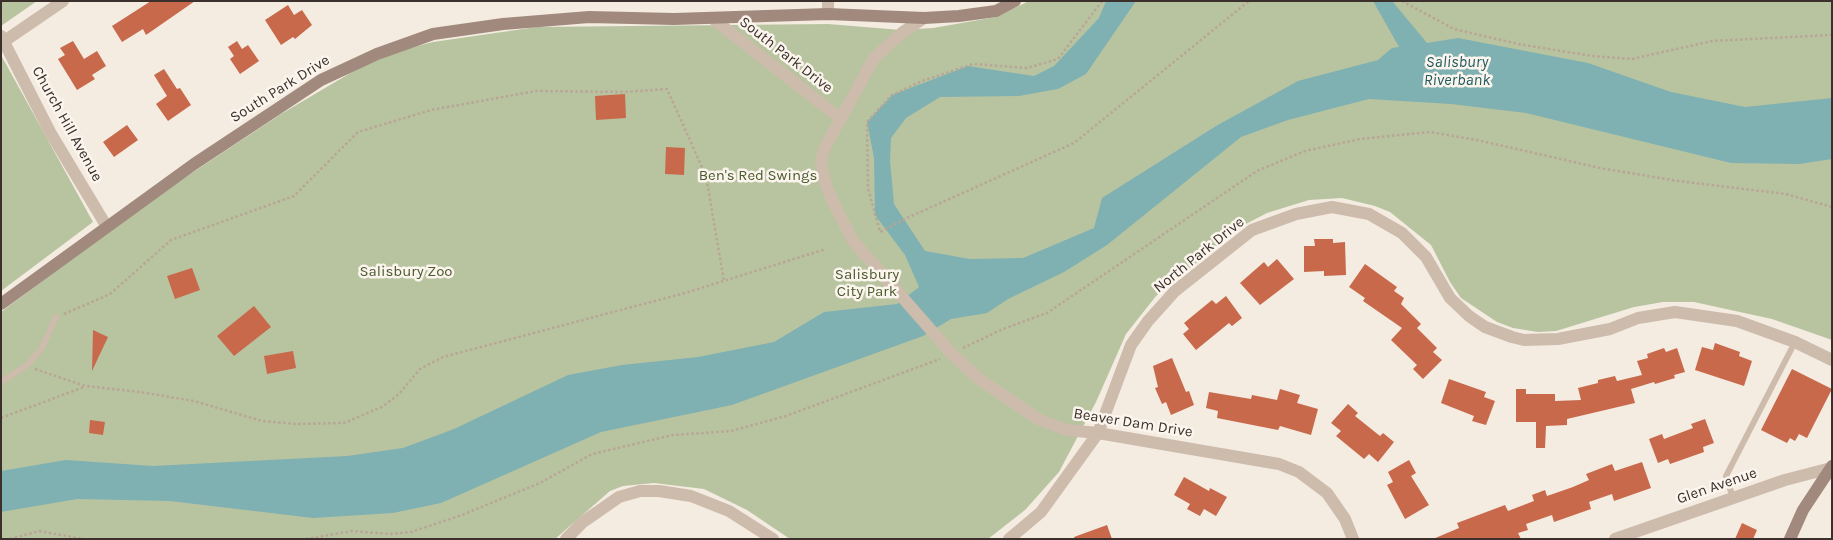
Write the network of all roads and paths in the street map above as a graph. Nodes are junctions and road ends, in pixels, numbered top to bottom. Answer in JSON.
{"nodes":[{"id":1,"x":63,"y":1,"type":"edge"},
{"id":2,"x":1016,"y":1,"type":"edge"},
{"id":3,"x":1102,"y":1,"type":"edge"},
{"id":4,"x":1249,"y":1,"type":"edge"},
{"id":5,"x":1402,"y":1,"type":"edge"},
{"id":6,"x":828,"y":8,"type":"edge"},
{"id":7,"x":712,"y":18,"type":"junction"},
{"id":8,"x":924,"y":18,"type":"junction"},
{"id":9,"x":1832,"y":35,"type":"edge"},
{"id":10,"x":2,"y":39,"type":"edge"},
{"id":11,"x":841,"y":119,"type":"junction"},
{"id":12,"x":1831,"y":205,"type":"edge"},
{"id":13,"x":107,"y":227,"type":"junction"},
{"id":14,"x":826,"y":249,"type":"dead end"},
{"id":15,"x":724,"y":280,"type":"junction"},
{"id":16,"x":1,"y":304,"type":"edge"},
{"id":17,"x":56,"y":317,"type":"joint"},
{"id":18,"x":1795,"y":342,"type":"junction"},
{"id":19,"x":952,"y":354,"type":"junction"},
{"id":20,"x":1832,"y":360,"type":"edge"},
{"id":21,"x":27,"y":366,"type":"junction"},
{"id":22,"x":1,"y":382,"type":"edge"},
{"id":23,"x":85,"y":386,"type":"junction"},
{"id":24,"x":1,"y":418,"type":"edge"},
{"id":25,"x":1098,"y":433,"type":"junction"},
{"id":26,"x":1831,"y":467,"type":"edge"},
{"id":27,"x":1733,"y":498,"type":"junction"},
{"id":28,"x":1636,"y":536,"type":"edge"},
{"id":29,"x":10,"y":539,"type":"edge"},
{"id":30,"x":84,"y":539,"type":"edge"},
{"id":31,"x":306,"y":539,"type":"edge"},
{"id":32,"x":566,"y":539,"type":"edge"},
{"id":33,"x":773,"y":539,"type":"edge"},
{"id":34,"x":1009,"y":539,"type":"edge"},
{"id":35,"x":1353,"y":539,"type":"edge"},
{"id":36,"x":1615,"y":539,"type":"edge"},
{"id":37,"x":1790,"y":539,"type":"edge"}],
"edges":[{"from":1,"to":10,"type":"street"},
{"from":2,"to":8,"type":"street","name":"South Park Drive"},
{"from":3,"to":4,"type":"path"},
{"from":5,"to":9,"type":"path"},
{"from":6,"to":7,"type":"street","name":"South Park Drive"},
{"from":6,"to":8,"type":"street","name":"South Park Drive"},
{"from":7,"to":11,"type":"street","name":"South Park Drive"},
{"from":7,"to":13,"type":"street","name":"South Park Drive"},
{"from":8,"to":11,"type":"street","name":"Beaver Dam Drive"},
{"from":10,"to":13,"type":"street","name":"Church Hill Avenue"},
{"from":11,"to":19,"type":"street","name":"Beaver Dam Drive"},
{"from":12,"to":19,"type":"path"},
{"from":13,"to":16,"type":"street","name":"South Park Drive"},
{"from":14,"to":15,"type":"path"},
{"from":15,"to":17,"type":"path"},
{"from":15,"to":23,"type":"path"},
{"from":17,"to":21,"type":"lane"},
{"from":18,"to":20,"type":"street","name":"North Park Drive"},
{"from":18,"to":25,"type":"street","name":"North Park Drive"},
{"from":18,"to":27,"type":"lane"},
{"from":19,"to":25,"type":"street","name":"Beaver Dam Drive"},
{"from":19,"to":31,"type":"path"},
{"from":21,"to":22,"type":"lane"},
{"from":21,"to":23,"type":"path"},
{"from":23,"to":24,"type":"path"},
{"from":25,"to":34,"type":"street","name":"North Park Drive"},
{"from":25,"to":35,"type":"street","name":"Beaver Dam Drive"},
{"from":26,"to":27,"type":"street","name":"Glen Avenue"},
{"from":26,"to":37,"type":"street"},
{"from":27,"to":28,"type":"street","name":"Glen Avenue"},
{"from":28,"to":36,"type":"street","name":"Glen Avenue"},
{"from":29,"to":30,"type":"path"},
{"from":32,"to":33,"type":"street"}]}
